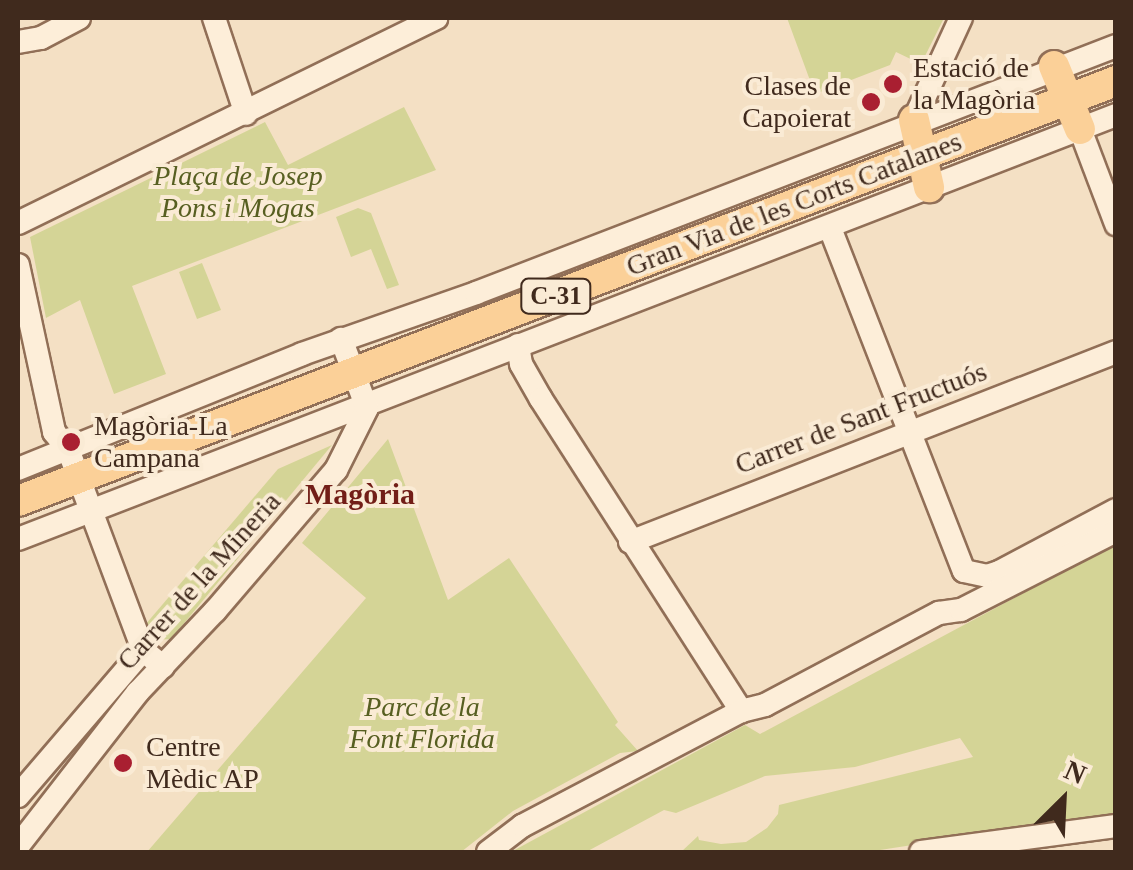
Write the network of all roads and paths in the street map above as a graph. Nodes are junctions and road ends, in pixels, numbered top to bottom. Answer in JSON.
{"nodes":[{"id":1,"x":79,"y":18,"type":"edge"},
{"id":2,"x":214,"y":18,"type":"edge"},
{"id":3,"x":961,"y":18,"type":"edge"},
{"id":4,"x":432,"y":20,"type":"edge"},
{"id":5,"x":18,"y":42,"type":"edge"},
{"id":6,"x":1116,"y":46,"type":"edge"},
{"id":7,"x":1054,"y":66,"type":"junction"},
{"id":8,"x":1116,"y":81,"type":"edge"},
{"id":9,"x":1068,"y":99,"type":"junction"},
{"id":10,"x":243,"y":107,"type":"junction"},
{"id":11,"x":1116,"y":115,"type":"edge"},
{"id":12,"x":914,"y":120,"type":"junction"},
{"id":13,"x":1080,"y":128,"type":"junction"},
{"id":14,"x":919,"y":157,"type":"junction"},
{"id":15,"x":929,"y":187,"type":"junction"},
{"id":16,"x":24,"y":220,"type":"edge"},
{"id":17,"x":1116,"y":224,"type":"edge"},
{"id":18,"x":830,"y":228,"type":"junction"},
{"id":19,"x":18,"y":264,"type":"edge"},
{"id":20,"x":341,"y":339,"type":"junction"},
{"id":21,"x":518,"y":345,"type":"junction"},
{"id":22,"x":1116,"y":352,"type":"edge"},
{"id":23,"x":356,"y":372,"type":"junction"},
{"id":24,"x":367,"y":402,"type":"junction"},
{"id":25,"x":907,"y":432,"type":"junction"},
{"id":26,"x":61,"y":440,"type":"junction"},
{"id":27,"x":18,"y":469,"type":"edge"},
{"id":28,"x":80,"y":478,"type":"junction"},
{"id":29,"x":18,"y":502,"type":"edge"},
{"id":30,"x":1116,"y":510,"type":"edge"},
{"id":31,"x":92,"y":511,"type":"junction"},
{"id":32,"x":1116,"y":530,"type":"edge"},
{"id":33,"x":18,"y":539,"type":"edge"},
{"id":34,"x":630,"y":542,"type":"junction"},
{"id":35,"x":976,"y":574,"type":"junction"},
{"id":36,"x":940,"y":614,"type":"junction"},
{"id":37,"x":143,"y":650,"type":"junction"},
{"id":38,"x":162,"y":666,"type":"junction"},
{"id":39,"x":741,"y":711,"type":"junction"},
{"id":40,"x":18,"y":796,"type":"edge"},
{"id":41,"x":1116,"y":826,"type":"edge"},
{"id":42,"x":18,"y":846,"type":"edge"},
{"id":43,"x":488,"y":852,"type":"edge"},
{"id":44,"x":921,"y":852,"type":"edge"}],
"edges":[{"from":1,"to":5,"type":"street"},
{"from":2,"to":10,"type":"street"},
{"from":3,"to":12,"type":"street"},
{"from":4,"to":10,"type":"street"},
{"from":6,"to":7,"type":"street"},
{"from":7,"to":9,"type":"main road"},
{"from":7,"to":12,"type":"street"},
{"from":8,"to":9,"type":"main road","name":"Gran Via de les Corts Catalanes","number":"C-31"},
{"from":9,"to":13,"type":"main road"},
{"from":9,"to":14,"type":"main road","name":"Gran Via de les Corts Catalanes","number":"C-31"},
{"from":10,"to":16,"type":"street"},
{"from":11,"to":13,"type":"street"},
{"from":12,"to":14,"type":"main road"},
{"from":12,"to":20,"type":"street"},
{"from":13,"to":15,"type":"street"},
{"from":13,"to":17,"type":"street"},
{"from":14,"to":15,"type":"main road"},
{"from":14,"to":23,"type":"main road","name":"Gran Via de les Corts Catalanes","number":"C-31"},
{"from":15,"to":18,"type":"street"},
{"from":18,"to":21,"type":"street"},
{"from":18,"to":25,"type":"street"},
{"from":19,"to":26,"type":"street"},
{"from":20,"to":23,"type":"street"},
{"from":20,"to":26,"type":"street"},
{"from":21,"to":24,"type":"street"},
{"from":21,"to":34,"type":"street"},
{"from":22,"to":25,"type":"street","name":"Carrer de Sant Fructuós"},
{"from":23,"to":24,"type":"street"},
{"from":23,"to":28,"type":"main road","name":"Gran Via de les Corts Catalanes","number":"C-31"},
{"from":24,"to":31,"type":"street"},
{"from":24,"to":38,"type":"street","name":"Carrer de la Mineria"},
{"from":25,"to":34,"type":"street","name":"Carrer de Sant Fructuós"},
{"from":25,"to":35,"type":"street"},
{"from":26,"to":27,"type":"street"},
{"from":26,"to":28,"type":"street"},
{"from":28,"to":29,"type":"main road","name":"Gran Via de les Corts Catalanes","number":"C-31"},
{"from":28,"to":31,"type":"street"},
{"from":30,"to":35,"type":"street"},
{"from":31,"to":33,"type":"street"},
{"from":31,"to":37,"type":"street"},
{"from":32,"to":36,"type":"street"},
{"from":34,"to":39,"type":"street"},
{"from":35,"to":36,"type":"street"},
{"from":36,"to":39,"type":"street"},
{"from":37,"to":38,"type":"street"},
{"from":37,"to":40,"type":"street","name":"Carrer de la Mineria"},
{"from":38,"to":42,"type":"street","name":"Carrer de la Mineria"},
{"from":39,"to":43,"type":"street"},
{"from":41,"to":44,"type":"street"}]}
